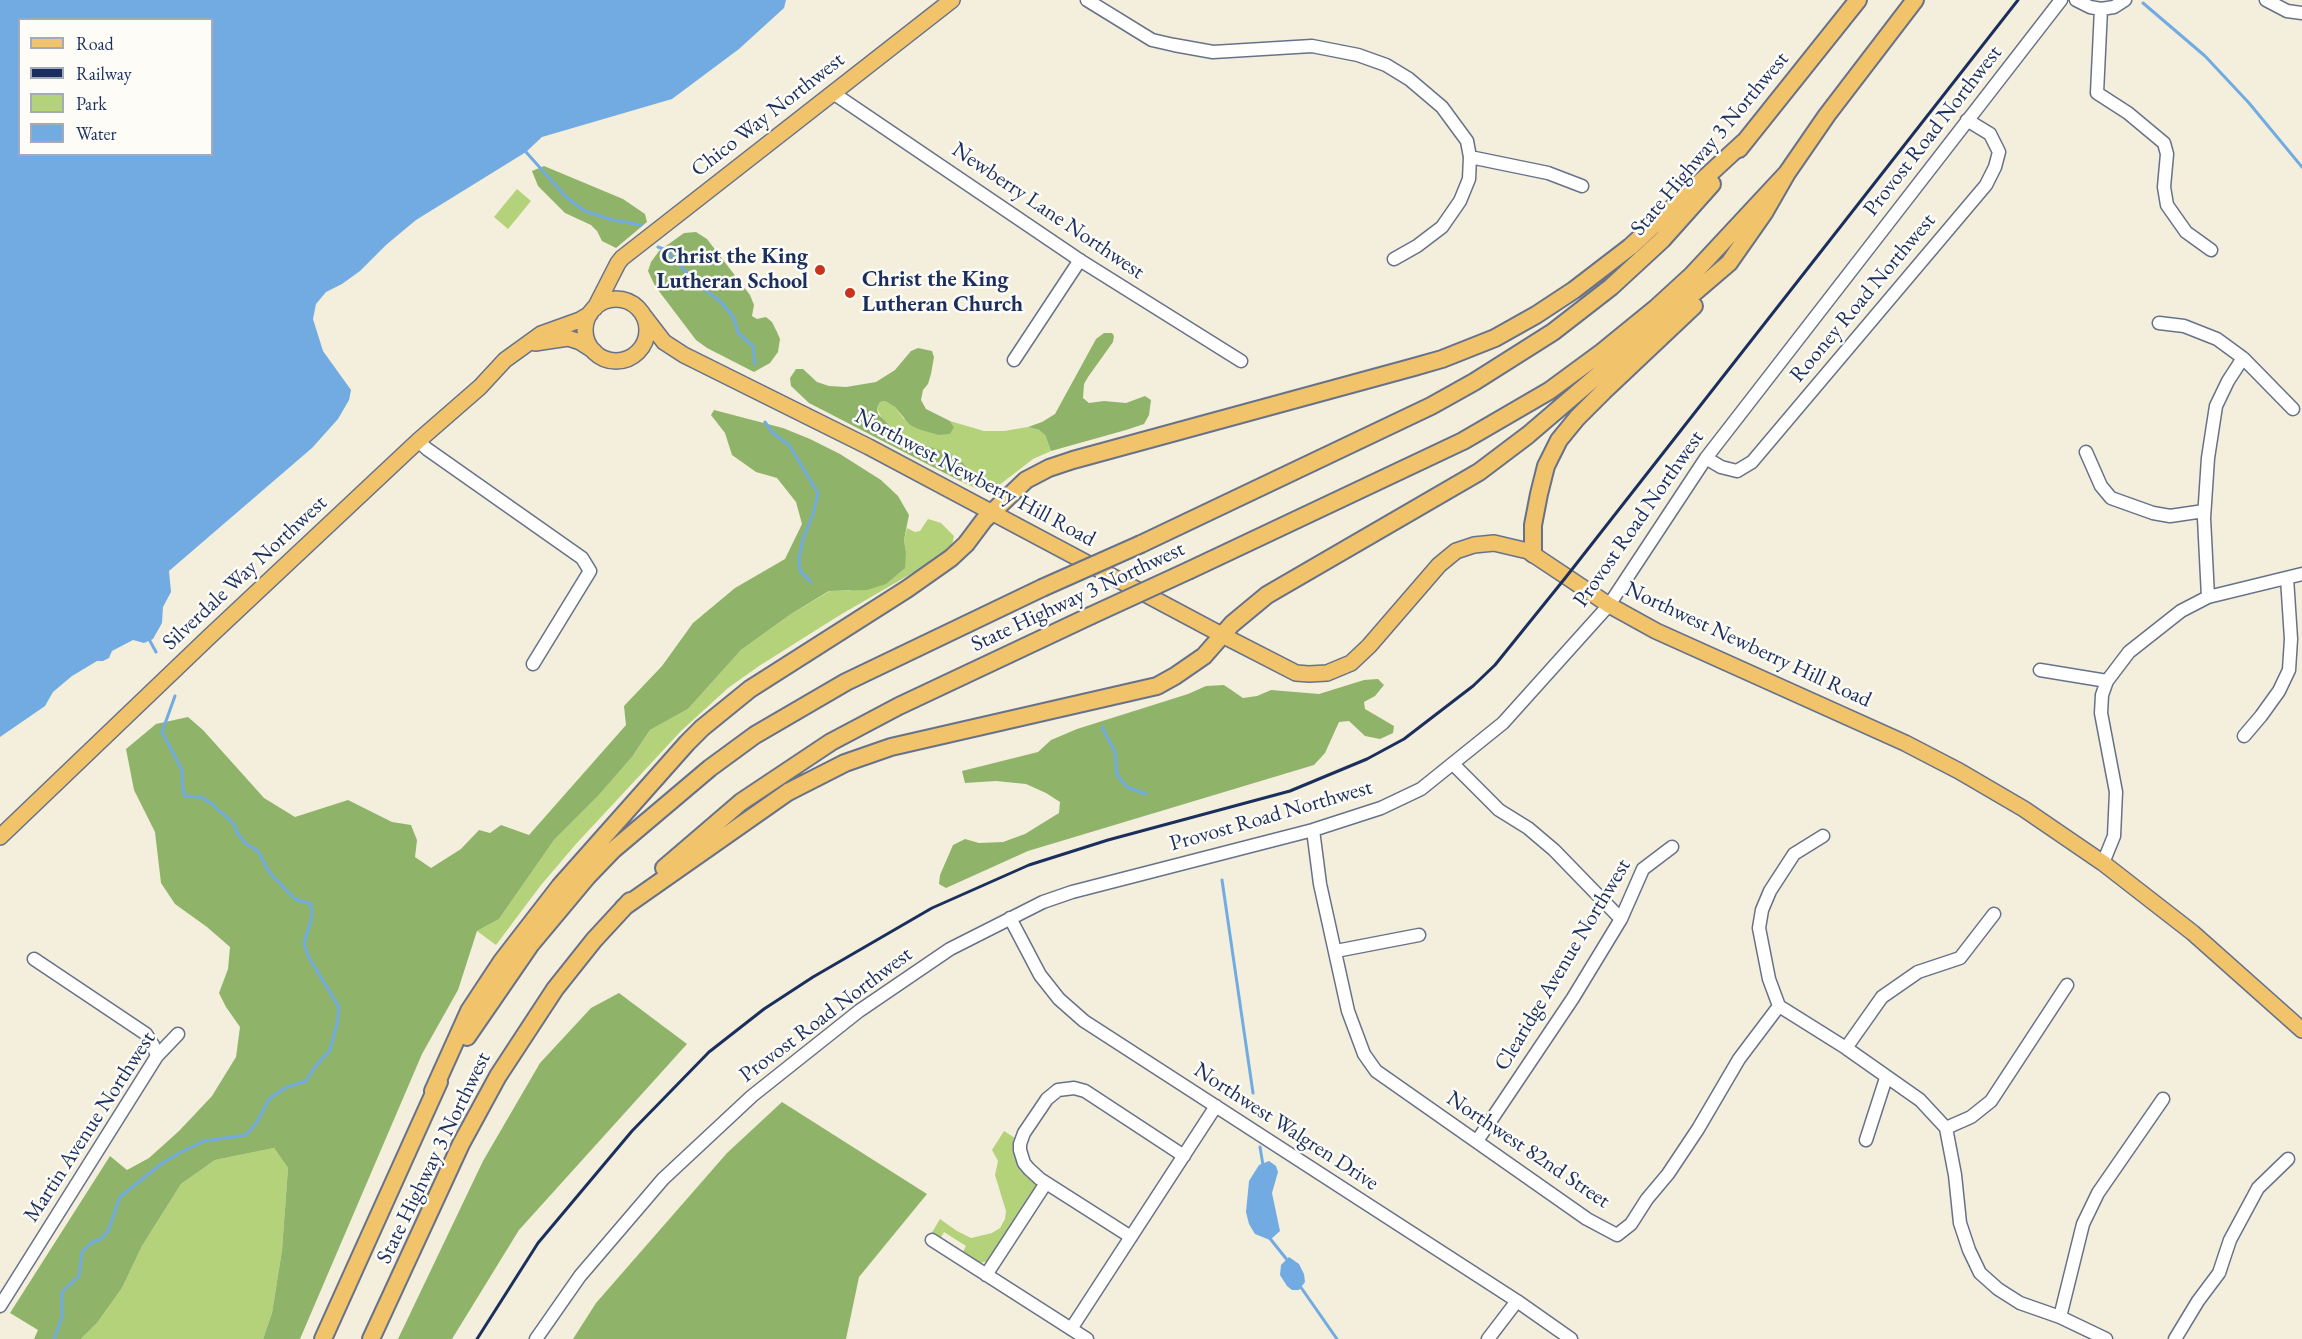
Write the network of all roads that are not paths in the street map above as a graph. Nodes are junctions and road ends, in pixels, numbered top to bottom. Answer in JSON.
{"nodes":[{"id":1,"x":952,"y":0,"type":"edge"},
{"id":2,"x":1858,"y":0,"type":"edge"},
{"id":3,"x":1915,"y":0,"type":"edge"},
{"id":4,"x":2061,"y":0,"type":"edge"},
{"id":5,"x":2076,"y":0,"type":"edge"},
{"id":6,"x":2125,"y":0,"type":"edge"},
{"id":7,"x":2266,"y":0,"type":"edge"},
{"id":8,"x":1092,"y":1,"type":"edge"},
{"id":9,"x":2101,"y":9,"type":"junction"},
{"id":10,"x":2302,"y":13,"type":"edge"},
{"id":11,"x":833,"y":93,"type":"junction"},
{"id":12,"x":1967,"y":120,"type":"junction"},
{"id":13,"x":1744,"y":142,"type":"junction"},
{"id":14,"x":1470,"y":157,"type":"junction"},
{"id":15,"x":1787,"y":173,"type":"junction"},
{"id":16,"x":1582,"y":186,"type":"dead end"},
{"id":17,"x":2211,"y":250,"type":"dead end"},
{"id":18,"x":1394,"y":259,"type":"dead end"},
{"id":19,"x":1080,"y":260,"type":"junction"},
{"id":20,"x":1729,"y":263,"type":"junction"},
{"id":21,"x":615,"y":268,"type":"junction"},
{"id":22,"x":633,"y":304,"type":"junction"},
{"id":23,"x":593,"y":311,"type":"junction"},
{"id":24,"x":644,"y":316,"type":"junction"},
{"id":25,"x":2159,"y":323,"type":"dead end"},
{"id":26,"x":524,"y":346,"type":"junction"},
{"id":27,"x":594,"y":351,"type":"junction"},
{"id":28,"x":684,"y":355,"type":"junction"},
{"id":29,"x":630,"y":358,"type":"junction"},
{"id":30,"x":2243,"y":358,"type":"junction"},
{"id":31,"x":1014,"y":360,"type":"dead end"},
{"id":32,"x":1241,"y":362,"type":"dead end"},
{"id":33,"x":2293,"y":408,"type":"dead end"},
{"id":34,"x":418,"y":441,"type":"junction"},
{"id":35,"x":2086,"y":452,"type":"dead end"},
{"id":36,"x":1706,"y":458,"type":"junction"},
{"id":37,"x":2204,"y":512,"type":"junction"},
{"id":38,"x":991,"y":513,"type":"junction"},
{"id":39,"x":1533,"y":554,"type":"junction"},
{"id":40,"x":2302,"y":574,"type":"edge"},
{"id":41,"x":2287,"y":578,"type":"junction"},
{"id":42,"x":2208,"y":597,"type":"junction"},
{"id":43,"x":1609,"y":605,"type":"junction"},
{"id":44,"x":1222,"y":636,"type":"junction"},
{"id":45,"x":533,"y":664,"type":"dead end"},
{"id":46,"x":2040,"y":670,"type":"dead end"},
{"id":47,"x":2107,"y":681,"type":"junction"},
{"id":48,"x":2244,"y":736,"type":"dead end"},
{"id":49,"x":1454,"y":765,"type":"junction"},
{"id":50,"x":1313,"y":830,"type":"junction"},
{"id":51,"x":1823,"y":836,"type":"dead end"},
{"id":52,"x":0,"y":837,"type":"edge"},
{"id":53,"x":1672,"y":847,"type":"dead end"},
{"id":54,"x":2103,"y":863,"type":"junction"},
{"id":55,"x":624,"y":907,"type":"junction"},
{"id":56,"x":1994,"y":914,"type":"dead end"},
{"id":57,"x":1010,"y":918,"type":"junction"},
{"id":58,"x":1621,"y":919,"type":"junction"},
{"id":59,"x":1419,"y":935,"type":"dead end"},
{"id":60,"x":1336,"y":951,"type":"junction"},
{"id":61,"x":34,"y":959,"type":"dead end"},
{"id":62,"x":2067,"y":985,"type":"dead end"},
{"id":63,"x":1779,"y":1006,"type":"junction"},
{"id":64,"x":2302,"y":1030,"type":"edge"},
{"id":65,"x":177,"y":1034,"type":"dead end"},
{"id":66,"x":1846,"y":1048,"type":"junction"},
{"id":67,"x":157,"y":1056,"type":"junction"},
{"id":68,"x":1887,"y":1078,"type":"junction"},
{"id":69,"x":433,"y":1091,"type":"junction"},
{"id":70,"x":2163,"y":1099,"type":"dead end"},
{"id":71,"x":1216,"y":1106,"type":"junction"},
{"id":72,"x":1946,"y":1128,"type":"junction"},
{"id":73,"x":1866,"y":1140,"type":"dead end"},
{"id":74,"x":1477,"y":1141,"type":"junction"},
{"id":75,"x":1184,"y":1156,"type":"junction"},
{"id":76,"x":2288,"y":1159,"type":"dead end"},
{"id":77,"x":1046,"y":1182,"type":"junction"},
{"id":78,"x":1131,"y":1237,"type":"junction"},
{"id":79,"x":932,"y":1240,"type":"dead end"},
{"id":80,"x":986,"y":1275,"type":"junction"},
{"id":81,"x":1517,"y":1301,"type":"junction"},
{"id":82,"x":0,"y":1306,"type":"edge"},
{"id":83,"x":2060,"y":1317,"type":"junction"},
{"id":84,"x":1071,"y":1329,"type":"junction"},
{"id":85,"x":323,"y":1339,"type":"edge"},
{"id":86,"x":371,"y":1339,"type":"edge"},
{"id":87,"x":536,"y":1339,"type":"edge"},
{"id":88,"x":1087,"y":1339,"type":"edge"},
{"id":89,"x":1488,"y":1339,"type":"edge"},
{"id":90,"x":1571,"y":1339,"type":"edge"},
{"id":91,"x":2106,"y":1339,"type":"edge"},
{"id":92,"x":2175,"y":1339,"type":"edge"}],
"edges":[{"from":1,"to":11,"type":"main road","name":"Chico Way Northwest"},
{"from":2,"to":13,"type":"highway","name":"State Highway 3 Northwest"},
{"from":3,"to":15,"type":"highway","name":"State Highway 3 Northwest"},
{"from":4,"to":12,"type":"street","name":"Provost Road Northwest"},
{"from":5,"to":9,"type":"street"},
{"from":6,"to":9,"type":"street"},
{"from":7,"to":10,"type":"street"},
{"from":8,"to":14,"type":"street"},
{"from":9,"to":17,"type":"street"},
{"from":11,"to":19,"type":"street","name":"Newberry Lane Northwest"},
{"from":11,"to":21,"type":"main road","name":"Chico Way Northwest"},
{"from":12,"to":36,"type":"street","name":"Provost Road Northwest"},
{"from":12,"to":36,"type":"street","name":"Rooney Road Northwest"},
{"from":13,"to":38,"type":"highway"},
{"from":13,"to":69,"type":"highway","name":"State Highway 3 Northwest","bridge":true},
{"from":14,"to":16,"type":"street"},
{"from":14,"to":18,"type":"street"},
{"from":15,"to":20,"type":"highway"},
{"from":15,"to":55,"type":"highway","name":"State Highway 3 Northwest","bridge":true},
{"from":19,"to":31,"type":"street"},
{"from":19,"to":32,"type":"street","name":"Newberry Lane Northwest"},
{"from":20,"to":39,"type":"highway"},
{"from":20,"to":44,"type":"highway"},
{"from":21,"to":22,"type":"main road"},
{"from":21,"to":23,"type":"main road","name":"Chico Way Northwest"},
{"from":22,"to":23,"type":"main road"},
{"from":22,"to":24,"type":"main road"},
{"from":23,"to":26,"type":"main road","name":"Silverdale Way Northwest"},
{"from":23,"to":27,"type":"main road"},
{"from":24,"to":28,"type":"main road","name":"Northwest Newberry Hill Road"},
{"from":24,"to":29,"type":"main road"},
{"from":25,"to":30,"type":"street"},
{"from":26,"to":27,"type":"main road","name":"Silverdale Way Northwest"},
{"from":26,"to":34,"type":"main road","name":"Silverdale Way Northwest"},
{"from":27,"to":29,"type":"main road"},
{"from":28,"to":29,"type":"main road","name":"Northwest Newberry Hill Road"},
{"from":28,"to":38,"type":"main road","name":"Northwest Newberry Hill Road"},
{"from":30,"to":33,"type":"street"},
{"from":30,"to":37,"type":"street"},
{"from":34,"to":45,"type":"street"},
{"from":34,"to":52,"type":"main road","name":"Silverdale Way Northwest"},
{"from":35,"to":37,"type":"street"},
{"from":36,"to":43,"type":"street","name":"Provost Road Northwest"},
{"from":37,"to":42,"type":"street"},
{"from":38,"to":44,"type":"main road","name":"Northwest Newberry Hill Road"},
{"from":38,"to":69,"type":"highway"},
{"from":39,"to":43,"type":"main road","name":"Northwest Newberry Hill Road"},
{"from":39,"to":44,"type":"main road","name":"Northwest Newberry Hill Road"},
{"from":40,"to":41,"type":"street"},
{"from":41,"to":42,"type":"street"},
{"from":41,"to":48,"type":"street"},
{"from":42,"to":47,"type":"street"},
{"from":43,"to":49,"type":"street","name":"Provost Road Northwest"},
{"from":43,"to":54,"type":"main road","name":"Northwest Newberry Hill Road"},
{"from":44,"to":55,"type":"highway"},
{"from":46,"to":47,"type":"street"},
{"from":47,"to":54,"type":"street"},
{"from":49,"to":50,"type":"street","name":"Provost Road Northwest"},
{"from":49,"to":58,"type":"street"},
{"from":50,"to":57,"type":"street","name":"Provost Road Northwest"},
{"from":50,"to":60,"type":"street","name":"Northwest 82nd Street"},
{"from":51,"to":63,"type":"street"},
{"from":53,"to":58,"type":"street","name":"Clearidge Avenue Northwest"},
{"from":54,"to":64,"type":"main road","name":"Northwest Newberry Hill Road"},
{"from":55,"to":86,"type":"highway","name":"State Highway 3 Northwest"},
{"from":56,"to":66,"type":"street"},
{"from":57,"to":71,"type":"street","name":"Northwest Walgren Drive"},
{"from":57,"to":87,"type":"street","name":"Provost Road Northwest"},
{"from":58,"to":74,"type":"street","name":"Clearidge Avenue Northwest"},
{"from":59,"to":60,"type":"street"},
{"from":60,"to":74,"type":"street","name":"Northwest 82nd Street"},
{"from":61,"to":67,"type":"street"},
{"from":62,"to":72,"type":"street"},
{"from":63,"to":66,"type":"street"},
{"from":63,"to":74,"type":"street","name":"Northwest 82nd Street"},
{"from":65,"to":67,"type":"street","name":"Martin Avenue Northwest"},
{"from":66,"to":68,"type":"street"},
{"from":67,"to":82,"type":"street","name":"Martin Avenue Northwest"},
{"from":68,"to":72,"type":"street"},
{"from":68,"to":73,"type":"street"},
{"from":69,"to":85,"type":"highway","name":"State Highway 3 Northwest"},
{"from":70,"to":83,"type":"street"},
{"from":71,"to":75,"type":"street"},
{"from":71,"to":81,"type":"street","name":"Northwest Walgren Drive"},
{"from":72,"to":83,"type":"street"},
{"from":75,"to":77,"type":"street"},
{"from":75,"to":78,"type":"street"},
{"from":76,"to":92,"type":"street"},
{"from":77,"to":78,"type":"street"},
{"from":77,"to":80,"type":"street"},
{"from":78,"to":84,"type":"street"},
{"from":79,"to":80,"type":"street"},
{"from":80,"to":84,"type":"street"},
{"from":81,"to":89,"type":"street"},
{"from":81,"to":90,"type":"street","name":"Northwest Walgren Drive"},
{"from":83,"to":91,"type":"street"},
{"from":84,"to":88,"type":"street"}]}
